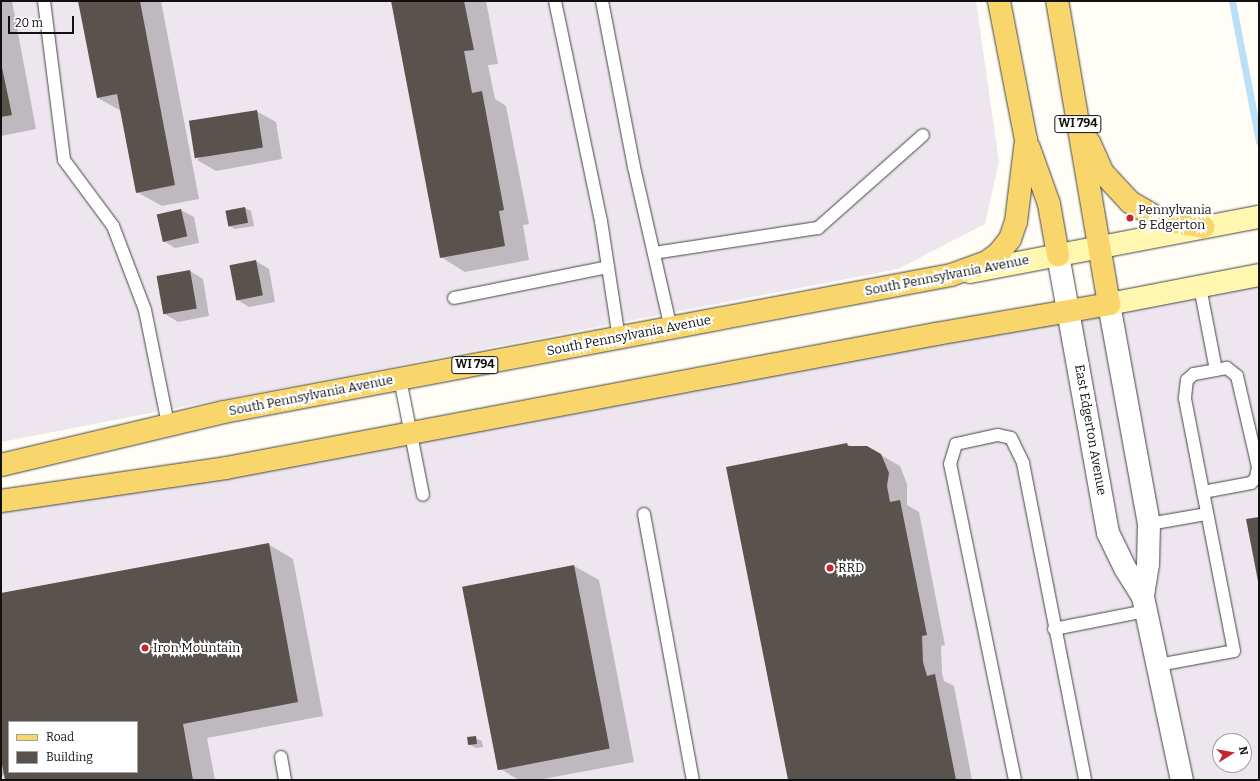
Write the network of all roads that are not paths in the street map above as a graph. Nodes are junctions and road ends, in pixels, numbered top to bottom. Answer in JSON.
{"nodes":[{"id":1,"x":44,"y":1,"type":"edge"},
{"id":2,"x":554,"y":1,"type":"edge"},
{"id":3,"x":602,"y":1,"type":"edge"},
{"id":4,"x":999,"y":1,"type":"edge"},
{"id":5,"x":1057,"y":1,"type":"edge"},
{"id":6,"x":1076,"y":113,"type":"junction"},
{"id":7,"x":923,"y":135,"type":"dead end"},
{"id":8,"x":1026,"y":140,"type":"junction"},
{"id":9,"x":1259,"y":217,"type":"edge"},
{"id":10,"x":1203,"y":227,"type":"junction"},
{"id":11,"x":1099,"y":247,"type":"junction"},
{"id":12,"x":654,"y":253,"type":"junction"},
{"id":13,"x":1058,"y":255,"type":"junction"},
{"id":14,"x":608,"y":267,"type":"junction"},
{"id":15,"x":1259,"y":275,"type":"edge"},
{"id":16,"x":951,"y":276,"type":"junction"},
{"id":17,"x":1200,"y":287,"type":"junction"},
{"id":18,"x":454,"y":298,"type":"dead end"},
{"id":19,"x":1109,"y":304,"type":"junction"},
{"id":20,"x":1068,"y":312,"type":"junction"},
{"id":21,"x":671,"y":328,"type":"junction"},
{"id":22,"x":619,"y":338,"type":"junction"},
{"id":23,"x":1216,"y":370,"type":"junction"},
{"id":24,"x":400,"y":379,"type":"junction"},
{"id":25,"x":168,"y":424,"type":"junction"},
{"id":26,"x":412,"y":433,"type":"junction"},
{"id":27,"x":1,"y":465,"type":"edge"},
{"id":28,"x":1203,"y":492,"type":"junction"},
{"id":29,"x":423,"y":494,"type":"dead end"},
{"id":30,"x":1,"y":501,"type":"edge"},
{"id":31,"x":644,"y":514,"type":"dead end"},
{"id":32,"x":1207,"y":514,"type":"junction"},
{"id":33,"x":1149,"y":524,"type":"junction"},
{"id":34,"x":1145,"y":604,"type":"junction"},
{"id":35,"x":1054,"y":629,"type":"junction"},
{"id":36,"x":1158,"y":665,"type":"junction"},
{"id":37,"x":280,"y":757,"type":"dead end"},
{"id":38,"x":285,"y":780,"type":"edge"},
{"id":39,"x":693,"y":780,"type":"edge"},
{"id":40,"x":1015,"y":780,"type":"edge"},
{"id":41,"x":1085,"y":780,"type":"edge"},
{"id":42,"x":1182,"y":780,"type":"edge"}],
"edges":[{"from":1,"to":25,"type":"lane"},
{"from":2,"to":14,"type":"lane"},
{"from":3,"to":12,"type":"lane"},
{"from":4,"to":8,"type":"main road","number":"WI 794"},
{"from":5,"to":6,"type":"main road","number":"WI 794"},
{"from":6,"to":10,"type":"main road"},
{"from":6,"to":11,"type":"main road","number":"WI 794"},
{"from":7,"to":12,"type":"lane"},
{"from":8,"to":13,"type":"main road"},
{"from":8,"to":16,"type":"main road","number":"WI 794"},
{"from":9,"to":10,"type":"main road","name":"South Pennsylvania Avenue"},
{"from":10,"to":11,"type":"main road","name":"South Pennsylvania Avenue"},
{"from":11,"to":13,"type":"main road","name":"South Pennsylvania Avenue"},
{"from":11,"to":19,"type":"main road","number":"WI 794"},
{"from":12,"to":21,"type":"lane"},
{"from":13,"to":16,"type":"main road","name":"South Pennsylvania Avenue"},
{"from":13,"to":20,"type":"street","name":"East Edgerton Avenue"},
{"from":14,"to":18,"type":"lane"},
{"from":14,"to":22,"type":"lane"},
{"from":15,"to":17,"type":"main road"},
{"from":16,"to":21,"type":"main road","name":"South Pennsylvania Avenue","number":"WI 794"},
{"from":17,"to":19,"type":"main road"},
{"from":17,"to":23,"type":"lane"},
{"from":19,"to":20,"type":"main road"},
{"from":19,"to":33,"type":"street","name":"East Edgerton Avenue"},
{"from":20,"to":26,"type":"main road"},
{"from":20,"to":34,"type":"street","name":"East Edgerton Avenue"},
{"from":21,"to":22,"type":"main road","name":"South Pennsylvania Avenue","number":"WI 794"},
{"from":22,"to":24,"type":"main road","name":"South Pennsylvania Avenue","number":"WI 794"},
{"from":23,"to":28,"type":"lane"},
{"from":23,"to":28,"type":"lane"},
{"from":24,"to":25,"type":"main road","name":"South Pennsylvania Avenue","number":"WI 794"},
{"from":24,"to":26,"type":"lane"},
{"from":25,"to":27,"type":"main road","name":"South Pennsylvania Avenue","number":"WI 794"},
{"from":26,"to":29,"type":"lane"},
{"from":26,"to":30,"type":"main road"},
{"from":28,"to":32,"type":"lane"},
{"from":31,"to":39,"type":"lane"},
{"from":32,"to":33,"type":"lane"},
{"from":32,"to":36,"type":"lane"},
{"from":33,"to":34,"type":"street","name":"East Edgerton Avenue"},
{"from":34,"to":35,"type":"lane"},
{"from":34,"to":36,"type":"street","name":"East Edgerton Avenue"},
{"from":35,"to":40,"type":"lane"},
{"from":35,"to":41,"type":"lane"},
{"from":36,"to":42,"type":"street","name":"East Edgerton Avenue"},
{"from":37,"to":38,"type":"lane"}]}
